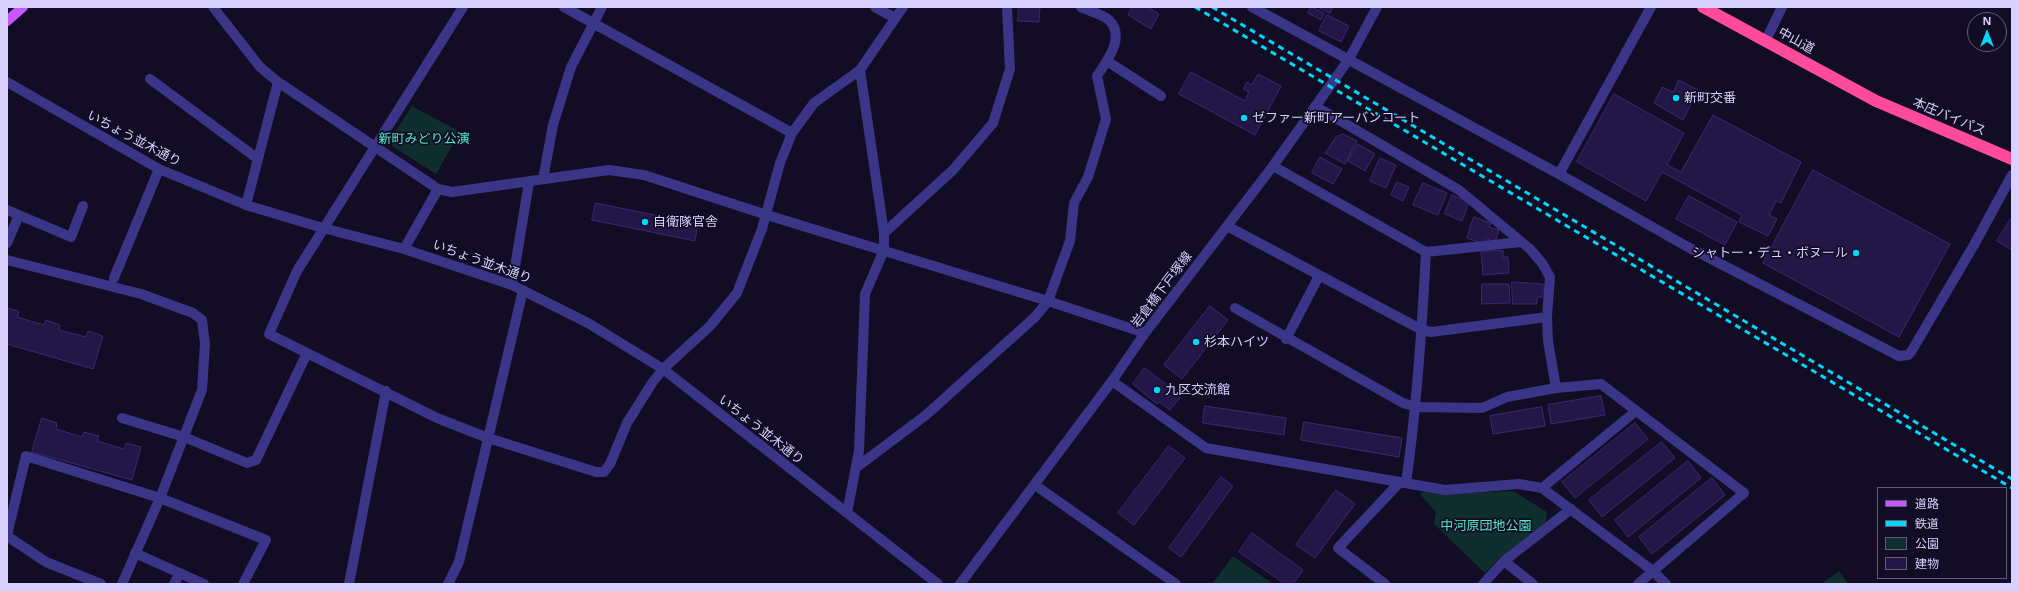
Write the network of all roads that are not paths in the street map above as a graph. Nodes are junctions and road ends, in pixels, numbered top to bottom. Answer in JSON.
{"nodes":[{"id":1,"x":23,"y":7,"type":"edge"},
{"id":2,"x":213,"y":7,"type":"edge"},
{"id":3,"x":564,"y":7,"type":"edge"},
{"id":4,"x":602,"y":7,"type":"edge"},
{"id":5,"x":875,"y":7,"type":"edge"},
{"id":6,"x":903,"y":7,"type":"edge"},
{"id":7,"x":1007,"y":7,"type":"edge"},
{"id":8,"x":1080,"y":7,"type":"edge"},
{"id":9,"x":1252,"y":7,"type":"edge"},
{"id":10,"x":1377,"y":7,"type":"edge"},
{"id":11,"x":1651,"y":7,"type":"edge"},
{"id":12,"x":1703,"y":7,"type":"edge"},
{"id":13,"x":1782,"y":7,"type":"edge"},
{"id":14,"x":458,"y":9,"type":"edge"},
{"id":15,"x":895,"y":18,"type":"junction"},
{"id":16,"x":7,"y":21,"type":"edge"},
{"id":17,"x":594,"y":24,"type":"junction"},
{"id":18,"x":1766,"y":40,"type":"junction"},
{"id":19,"x":1349,"y":59,"type":"junction"},
{"id":20,"x":1107,"y":61,"type":"junction"},
{"id":21,"x":860,"y":70,"type":"junction"},
{"id":22,"x":150,"y":79,"type":"dead end"},
{"id":23,"x":7,"y":82,"type":"edge"},
{"id":24,"x":278,"y":82,"type":"junction"},
{"id":25,"x":1161,"y":96,"type":"dead end"},
{"id":26,"x":1876,"y":101,"type":"joint"},
{"id":27,"x":1315,"y":106,"type":"junction"},
{"id":28,"x":792,"y":133,"type":"junction"},
{"id":29,"x":376,"y":147,"type":"junction"},
{"id":30,"x":2012,"y":159,"type":"edge"},
{"id":31,"x":258,"y":160,"type":"junction"},
{"id":32,"x":1273,"y":166,"type":"junction"},
{"id":33,"x":158,"y":170,"type":"junction"},
{"id":34,"x":1559,"y":174,"type":"junction"},
{"id":35,"x":2012,"y":175,"type":"edge"},
{"id":36,"x":543,"y":179,"type":"junction"},
{"id":37,"x":529,"y":182,"type":"junction"},
{"id":38,"x":438,"y":189,"type":"junction"},
{"id":39,"x":246,"y":205,"type":"junction"},
{"id":40,"x":83,"y":206,"type":"dead end"},
{"id":41,"x":7,"y":210,"type":"edge"},
{"id":42,"x":19,"y":215,"type":"junction"},
{"id":43,"x":767,"y":215,"type":"junction"},
{"id":44,"x":1227,"y":226,"type":"junction"},
{"id":45,"x":323,"y":228,"type":"junction"},
{"id":46,"x":884,"y":233,"type":"junction"},
{"id":47,"x":1521,"y":242,"type":"junction"},
{"id":48,"x":7,"y":243,"type":"edge"},
{"id":49,"x":404,"y":249,"type":"junction"},
{"id":50,"x":884,"y":250,"type":"junction"},
{"id":51,"x":1426,"y":252,"type":"junction"},
{"id":52,"x":7,"y":260,"type":"edge"},
{"id":53,"x":1319,"y":276,"type":"junction"},
{"id":54,"x":114,"y":278,"type":"dead end"},
{"id":55,"x":512,"y":285,"type":"junction"},
{"id":56,"x":523,"y":290,"type":"junction"},
{"id":57,"x":1048,"y":301,"type":"junction"},
{"id":58,"x":1235,"y":308,"type":"dead end"},
{"id":59,"x":1547,"y":317,"type":"junction"},
{"id":60,"x":1422,"y":330,"type":"junction"},
{"id":61,"x":1145,"y":334,"type":"junction"},
{"id":62,"x":1286,"y":339,"type":"junction"},
{"id":63,"x":307,"y":353,"type":"junction"},
{"id":64,"x":663,"y":369,"type":"junction"},
{"id":65,"x":1112,"y":381,"type":"junction"},
{"id":66,"x":1556,"y":388,"type":"junction"},
{"id":67,"x":386,"y":391,"type":"junction"},
{"id":68,"x":1416,"y":407,"type":"junction"},
{"id":69,"x":1636,"y":411,"type":"junction"},
{"id":70,"x":122,"y":418,"type":"dead end"},
{"id":71,"x":184,"y":437,"type":"junction"},
{"id":72,"x":488,"y":438,"type":"junction"},
{"id":73,"x":857,"y":467,"type":"junction"},
{"id":74,"x":1403,"y":483,"type":"junction"},
{"id":75,"x":1035,"y":485,"type":"junction"},
{"id":76,"x":1542,"y":488,"type":"junction"},
{"id":77,"x":160,"y":498,"type":"junction"},
{"id":78,"x":1571,"y":509,"type":"junction"},
{"id":79,"x":846,"y":513,"type":"junction"},
{"id":80,"x":7,"y":536,"type":"edge"},
{"id":81,"x":135,"y":553,"type":"junction"},
{"id":82,"x":1504,"y":561,"type":"junction"},
{"id":83,"x":1653,"y":571,"type":"junction"},
{"id":84,"x":180,"y":573,"type":"junction"},
{"id":85,"x":101,"y":584,"type":"edge"},
{"id":86,"x":122,"y":584,"type":"edge"},
{"id":87,"x":174,"y":584,"type":"edge"},
{"id":88,"x":204,"y":584,"type":"edge"},
{"id":89,"x":243,"y":584,"type":"edge"},
{"id":90,"x":349,"y":584,"type":"edge"},
{"id":91,"x":448,"y":584,"type":"edge"},
{"id":92,"x":938,"y":584,"type":"edge"},
{"id":93,"x":960,"y":584,"type":"edge"},
{"id":94,"x":1176,"y":584,"type":"edge"},
{"id":95,"x":1385,"y":584,"type":"edge"},
{"id":96,"x":1483,"y":584,"type":"edge"},
{"id":97,"x":1533,"y":584,"type":"edge"},
{"id":98,"x":1638,"y":584,"type":"edge"},
{"id":99,"x":1666,"y":584,"type":"edge"}],
"edges":[{"from":1,"to":16,"type":"main road"},
{"from":2,"to":24,"type":"street"},
{"from":3,"to":17,"type":"street"},
{"from":4,"to":17,"type":"street"},
{"from":5,"to":15,"type":"street"},
{"from":6,"to":15,"type":"street"},
{"from":7,"to":46,"type":"street"},
{"from":8,"to":20,"type":"street"},
{"from":9,"to":19,"type":"street"},
{"from":10,"to":19,"type":"street","name":"岩倉橋下戸塚線"},
{"from":11,"to":34,"type":"street"},
{"from":12,"to":18,"type":"highway","name":"中山道"},
{"from":13,"to":18,"type":"street"},
{"from":14,"to":29,"type":"street"},
{"from":15,"to":21,"type":"street"},
{"from":17,"to":28,"type":"street"},
{"from":17,"to":36,"type":"street"},
{"from":18,"to":26,"type":"highway","name":"中山道"},
{"from":19,"to":27,"type":"street","name":"岩倉橋下戸塚線"},
{"from":19,"to":34,"type":"street"},
{"from":20,"to":25,"type":"street"},
{"from":20,"to":57,"type":"street"},
{"from":21,"to":28,"type":"street"},
{"from":21,"to":46,"type":"street"},
{"from":22,"to":31,"type":"street"},
{"from":23,"to":33,"type":"street","name":"いちょう並木通り"},
{"from":24,"to":29,"type":"street"},
{"from":24,"to":31,"type":"street"},
{"from":26,"to":30,"type":"highway","name":"本庄バイパス"},
{"from":27,"to":32,"type":"street","name":"岩倉橋下戸塚線"},
{"from":27,"to":47,"type":"street"},
{"from":28,"to":43,"type":"street"},
{"from":29,"to":38,"type":"street"},
{"from":29,"to":45,"type":"street"},
{"from":31,"to":39,"type":"street"},
{"from":32,"to":44,"type":"street","name":"岩倉橋下戸塚線"},
{"from":32,"to":51,"type":"street"},
{"from":33,"to":39,"type":"street","name":"いちょう並木通り"},
{"from":33,"to":54,"type":"street"},
{"from":34,"to":35,"type":"street"},
{"from":36,"to":37,"type":"street"},
{"from":36,"to":43,"type":"street"},
{"from":37,"to":38,"type":"street"},
{"from":37,"to":55,"type":"street"},
{"from":38,"to":49,"type":"street"},
{"from":39,"to":45,"type":"street","name":"いちょう並木通り"},
{"from":40,"to":42,"type":"street"},
{"from":41,"to":42,"type":"street"},
{"from":42,"to":48,"type":"street"},
{"from":43,"to":50,"type":"street"},
{"from":43,"to":64,"type":"street"},
{"from":44,"to":53,"type":"street"},
{"from":44,"to":61,"type":"street","name":"岩倉橋下戸塚線"},
{"from":45,"to":49,"type":"street","name":"いちょう並木通り"},
{"from":45,"to":63,"type":"street"},
{"from":46,"to":50,"type":"street"},
{"from":47,"to":51,"type":"street"},
{"from":47,"to":59,"type":"street"},
{"from":49,"to":55,"type":"street","name":"いちょう並木通り"},
{"from":50,"to":57,"type":"street"},
{"from":50,"to":73,"type":"street"},
{"from":51,"to":60,"type":"street"},
{"from":52,"to":71,"type":"street"},
{"from":53,"to":60,"type":"street"},
{"from":53,"to":62,"type":"street"},
{"from":55,"to":56,"type":"street","name":"いちょう並木通り"},
{"from":56,"to":64,"type":"street","name":"いちょう並木通り"},
{"from":56,"to":72,"type":"street"},
{"from":57,"to":61,"type":"street"},
{"from":57,"to":73,"type":"street"},
{"from":58,"to":62,"type":"street"},
{"from":59,"to":60,"type":"street"},
{"from":59,"to":66,"type":"street"},
{"from":60,"to":68,"type":"street"},
{"from":61,"to":65,"type":"street","name":"岩倉橋下戸塚線"},
{"from":62,"to":68,"type":"street"},
{"from":63,"to":67,"type":"street"},
{"from":63,"to":71,"type":"street"},
{"from":64,"to":72,"type":"street"},
{"from":64,"to":79,"type":"street","name":"いちょう並木通り"},
{"from":65,"to":74,"type":"street"},
{"from":65,"to":75,"type":"street","name":"岩倉橋下戸塚線"},
{"from":66,"to":68,"type":"street"},
{"from":66,"to":69,"type":"street"},
{"from":67,"to":72,"type":"street"},
{"from":67,"to":90,"type":"street"},
{"from":68,"to":74,"type":"street"},
{"from":69,"to":76,"type":"street"},
{"from":69,"to":83,"type":"street"},
{"from":70,"to":71,"type":"street"},
{"from":71,"to":77,"type":"street"},
{"from":72,"to":91,"type":"street"},
{"from":73,"to":79,"type":"street"},
{"from":74,"to":76,"type":"street"},
{"from":74,"to":95,"type":"street"},
{"from":75,"to":93,"type":"street","name":"岩倉橋下戸塚線"},
{"from":75,"to":94,"type":"street"},
{"from":76,"to":78,"type":"street"},
{"from":77,"to":80,"type":"street"},
{"from":77,"to":81,"type":"street"},
{"from":77,"to":89,"type":"street"},
{"from":78,"to":82,"type":"street"},
{"from":78,"to":83,"type":"street"},
{"from":79,"to":92,"type":"street","name":"いちょう並木通り"},
{"from":80,"to":85,"type":"street"},
{"from":81,"to":84,"type":"street"},
{"from":81,"to":86,"type":"street"},
{"from":82,"to":96,"type":"street"},
{"from":82,"to":97,"type":"street"},
{"from":83,"to":98,"type":"street"},
{"from":83,"to":99,"type":"street"},
{"from":84,"to":87,"type":"street"},
{"from":84,"to":88,"type":"street"}]}
